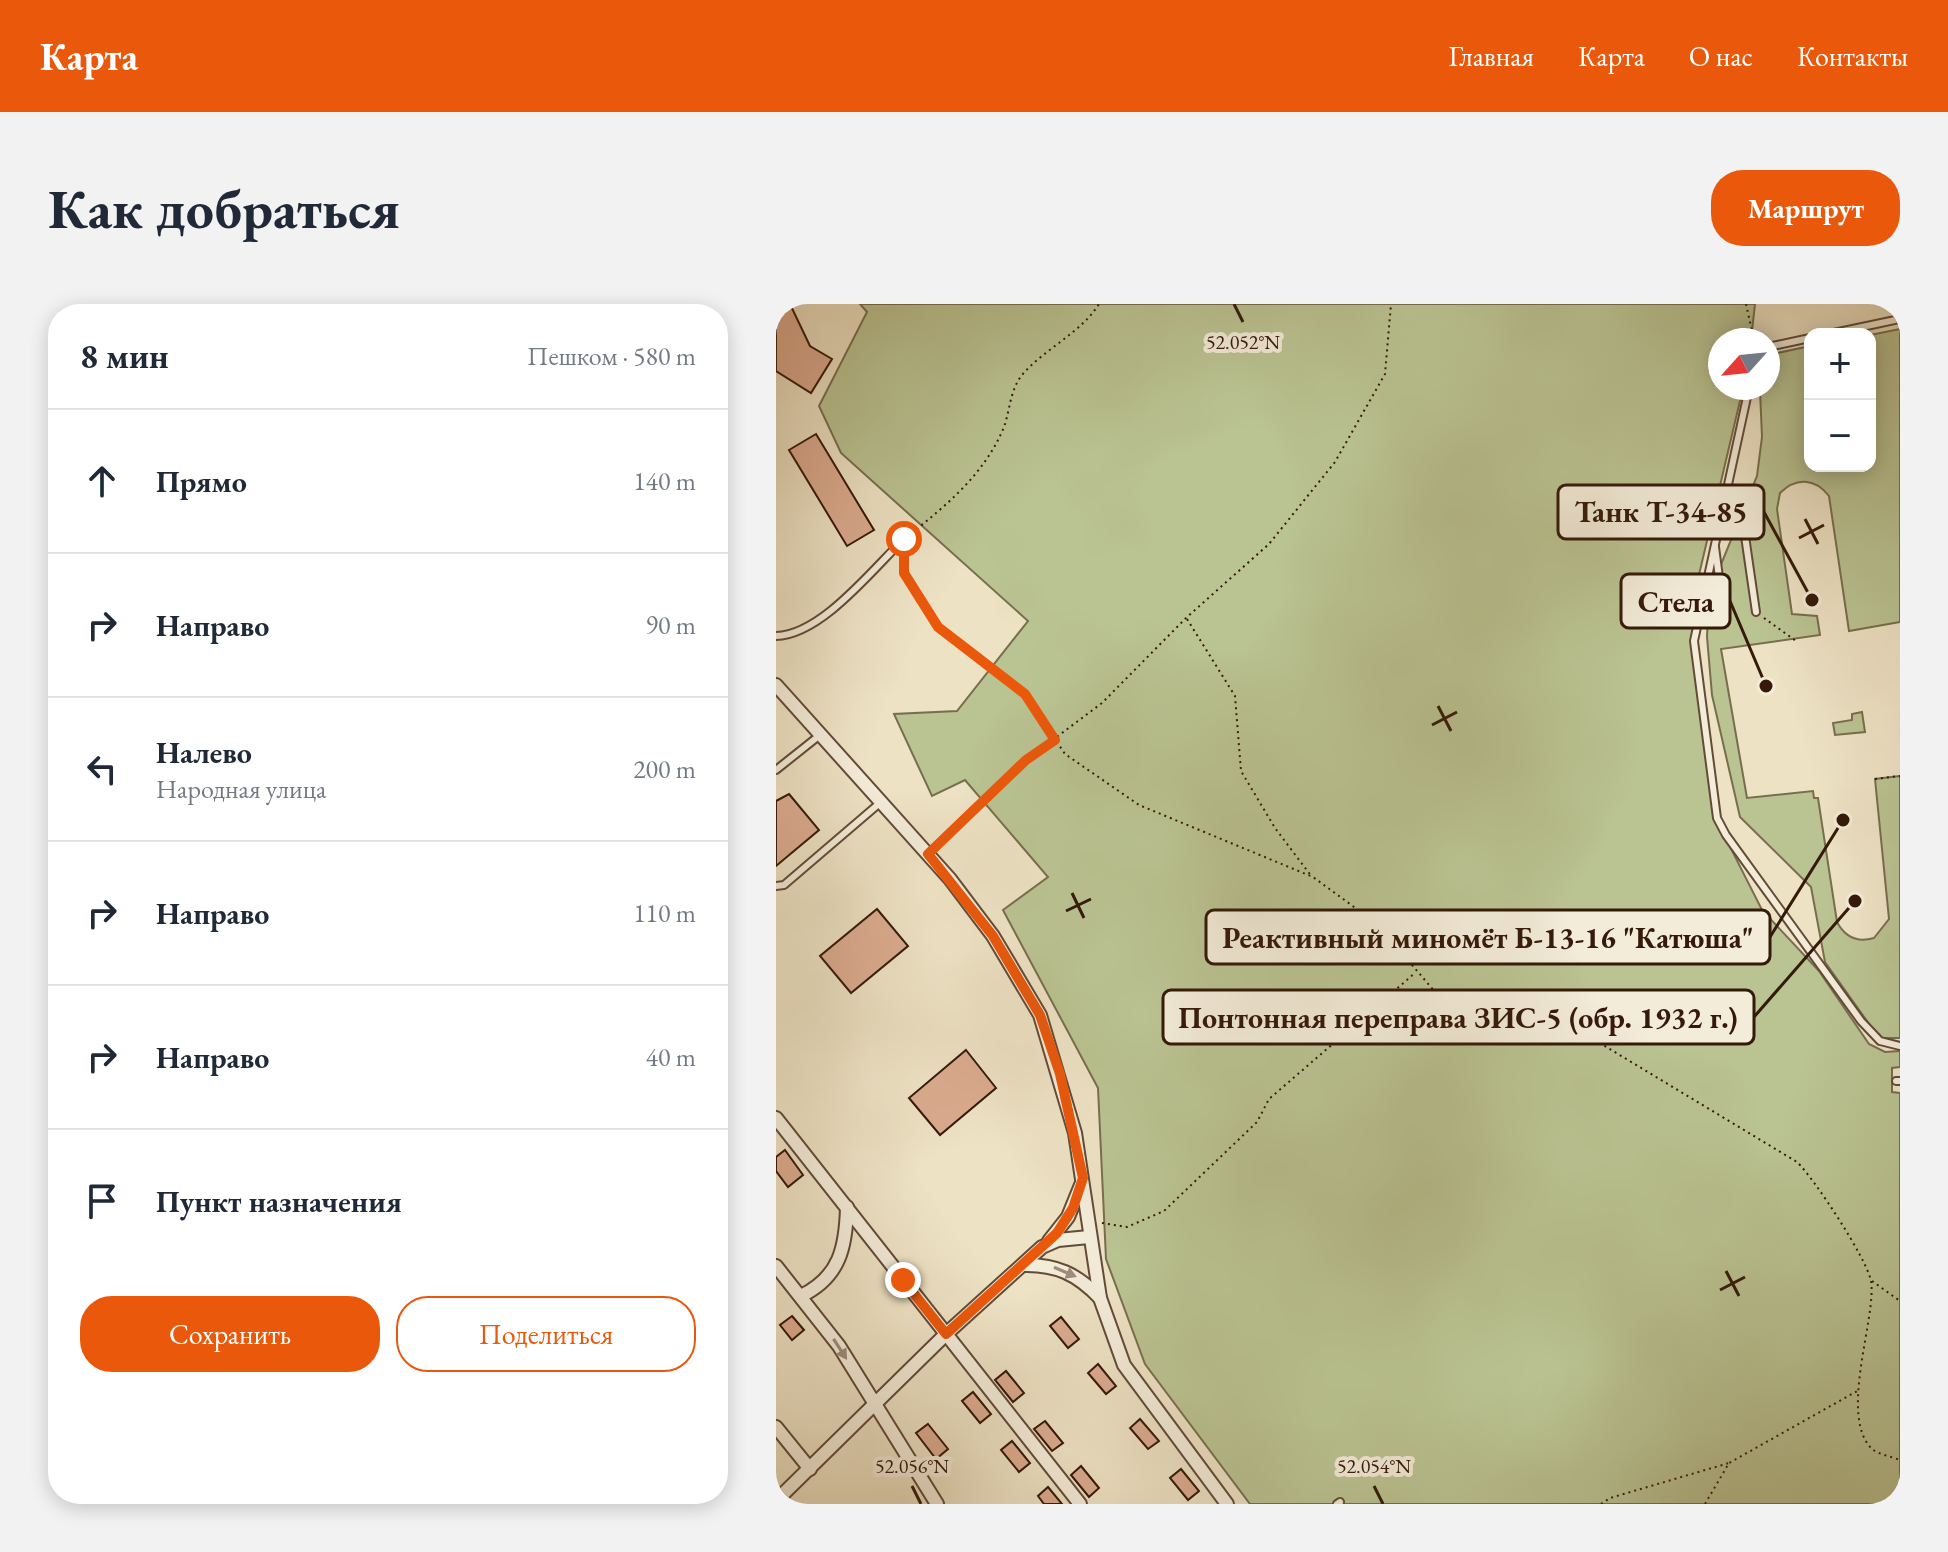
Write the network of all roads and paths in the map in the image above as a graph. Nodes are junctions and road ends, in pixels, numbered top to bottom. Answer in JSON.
{"nodes":[{"id":1,"x":1099,"y":304,"type":"edge"},
{"id":2,"x":1391,"y":304,"type":"edge"},
{"id":3,"x":1746,"y":304,"type":"edge"},
{"id":4,"x":1900,"y":319,"type":"edge"},
{"id":5,"x":1751,"y":328,"type":"edge"},
{"id":6,"x":1857,"y":328,"type":"edge"},
{"id":7,"x":1804,"y":339,"type":"edge"},
{"id":8,"x":1780,"y":344,"type":"edge"},
{"id":9,"x":1746,"y":400,"type":"edge"},
{"id":10,"x":1720,"y":519,"type":"junction"},
{"id":11,"x":904,"y":539,"type":"junction"},
{"id":12,"x":1714,"y":544,"type":"junction"},
{"id":13,"x":1722,"y":600,"type":"dead end"},
{"id":14,"x":1756,"y":612,"type":"joint"},
{"id":15,"x":1186,"y":618,"type":"junction"},
{"id":16,"x":776,"y":636,"type":"edge"},
{"id":17,"x":1796,"y":641,"type":"dead end"},
{"id":18,"x":776,"y":685,"type":"edge"},
{"id":19,"x":822,"y":734,"type":"junction"},
{"id":20,"x":1055,"y":740,"type":"junction"},
{"id":21,"x":776,"y":770,"type":"edge"},
{"id":22,"x":1900,"y":776,"type":"edge"},
{"id":23,"x":1875,"y":779,"type":"dead end"},
{"id":24,"x":882,"y":802,"type":"junction"},
{"id":25,"x":928,"y":854,"type":"junction"},
{"id":26,"x":1313,"y":877,"type":"junction"},
{"id":27,"x":776,"y":886,"type":"edge"},
{"id":28,"x":1415,"y":973,"type":"junction"},
{"id":29,"x":1900,"y":1046,"type":"edge"},
{"id":30,"x":776,"y":1118,"type":"edge"},
{"id":31,"x":1083,"y":1178,"type":"junction"},
{"id":32,"x":847,"y":1207,"type":"junction"},
{"id":33,"x":1087,"y":1220,"type":"junction"},
{"id":34,"x":1089,"y":1237,"type":"junction"},
{"id":35,"x":1042,"y":1247,"type":"junction"},
{"id":36,"x":1023,"y":1265,"type":"junction"},
{"id":37,"x":776,"y":1266,"type":"edge"},
{"id":38,"x":1871,"y":1280,"type":"junction"},
{"id":39,"x":801,"y":1296,"type":"junction"},
{"id":40,"x":1100,"y":1298,"type":"junction"},
{"id":41,"x":1900,"y":1301,"type":"edge"},
{"id":42,"x":946,"y":1334,"type":"junction"},
{"id":43,"x":1860,"y":1390,"type":"junction"},
{"id":44,"x":873,"y":1405,"type":"junction"},
{"id":45,"x":776,"y":1427,"type":"edge"},
{"id":46,"x":1900,"y":1460,"type":"edge"},
{"id":47,"x":1729,"y":1463,"type":"junction"},
{"id":48,"x":810,"y":1469,"type":"junction"},
{"id":49,"x":776,"y":1501,"type":"edge"},
{"id":50,"x":937,"y":1504,"type":"edge"},
{"id":51,"x":1080,"y":1504,"type":"edge"},
{"id":52,"x":1227,"y":1504,"type":"edge"},
{"id":53,"x":1601,"y":1504,"type":"edge"},
{"id":54,"x":1705,"y":1504,"type":"edge"}],
"edges":[{"from":1,"to":11,"type":"path"},
{"from":2,"to":15,"type":"path"},
{"from":3,"to":5,"type":"path"},
{"from":4,"to":6,"type":"lane"},
{"from":7,"to":8,"type":"lane"},
{"from":9,"to":10,"type":"lane"},
{"from":10,"to":12,"type":"lane"},
{"from":10,"to":14,"type":"lane"},
{"from":11,"to":16,"type":"lane"},
{"from":11,"to":20,"type":"path"},
{"from":12,"to":13,"type":"lane"},
{"from":12,"to":29,"type":"lane"},
{"from":14,"to":17,"type":"path"},
{"from":15,"to":20,"type":"path"},
{"from":15,"to":26,"type":"path"},
{"from":18,"to":19,"type":"street"},
{"from":19,"to":21,"type":"lane"},
{"from":19,"to":24,"type":"street"},
{"from":20,"to":25,"type":"path"},
{"from":20,"to":26,"type":"path"},
{"from":22,"to":23,"type":"path"},
{"from":24,"to":25,"type":"street"},
{"from":24,"to":27,"type":"lane"},
{"from":25,"to":31,"type":"street"},
{"from":26,"to":28,"type":"path"},
{"from":28,"to":33,"type":"path"},
{"from":28,"to":38,"type":"path"},
{"from":30,"to":32,"type":"street"},
{"from":31,"to":33,"type":"street"},
{"from":31,"to":35,"type":"street"},
{"from":32,"to":39,"type":"street"},
{"from":32,"to":42,"type":"street"},
{"from":33,"to":34,"type":"street"},
{"from":34,"to":35,"type":"street"},
{"from":34,"to":40,"type":"street"},
{"from":35,"to":36,"type":"street"},
{"from":36,"to":40,"type":"street","one_way":true},
{"from":36,"to":42,"type":"street"},
{"from":37,"to":39,"type":"street"},
{"from":38,"to":41,"type":"path"},
{"from":38,"to":43,"type":"path"},
{"from":39,"to":44,"type":"street","one_way":true},
{"from":40,"to":52,"type":"street"},
{"from":42,"to":44,"type":"street"},
{"from":42,"to":51,"type":"street"},
{"from":43,"to":46,"type":"path"},
{"from":43,"to":47,"type":"path"},
{"from":44,"to":48,"type":"street"},
{"from":44,"to":50,"type":"street"},
{"from":45,"to":48,"type":"street"},
{"from":47,"to":53,"type":"path"},
{"from":47,"to":54,"type":"path"},
{"from":48,"to":49,"type":"street"}]}
